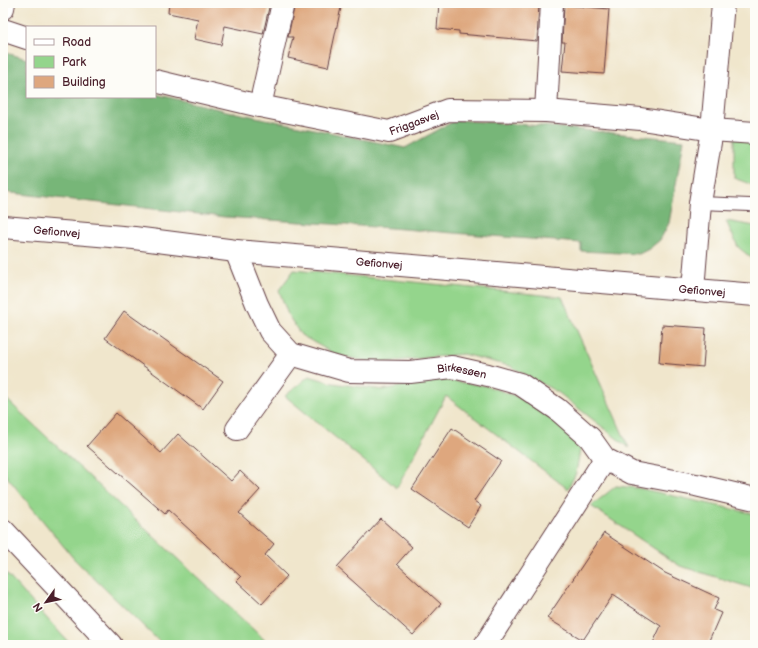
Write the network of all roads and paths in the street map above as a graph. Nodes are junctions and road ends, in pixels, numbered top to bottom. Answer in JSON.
{"nodes":[{"id":1,"x":4,"y":3,"type":"edge"},
{"id":2,"x":283,"y":3,"type":"edge"},
{"id":3,"x":552,"y":3,"type":"edge"},
{"id":4,"x":723,"y":3,"type":"edge"},
{"id":5,"x":3,"y":8,"type":"edge"},
{"id":6,"x":3,"y":30,"type":"edge"},
{"id":7,"x":26,"y":38,"type":"edge"},
{"id":8,"x":156,"y":81,"type":"edge"},
{"id":9,"x":260,"y":106,"type":"junction"},
{"id":10,"x":546,"y":111,"type":"junction"},
{"id":11,"x":712,"y":130,"type":"junction"},
{"id":12,"x":755,"y":133,"type":"edge"},
{"id":13,"x":700,"y":203,"type":"junction"},
{"id":14,"x":755,"y":206,"type":"edge"},
{"id":15,"x":3,"y":227,"type":"edge"},
{"id":16,"x":236,"y":251,"type":"junction"},
{"id":17,"x":693,"y":290,"type":"junction"},
{"id":18,"x":755,"y":295,"type":"edge"},
{"id":19,"x":291,"y":354,"type":"junction"},
{"id":20,"x":237,"y":429,"type":"dead end"},
{"id":21,"x":605,"y":459,"type":"junction"},
{"id":22,"x":755,"y":498,"type":"edge"},
{"id":23,"x":3,"y":530,"type":"edge"},
{"id":24,"x":111,"y":645,"type":"edge"},
{"id":25,"x":485,"y":645,"type":"edge"}],
"edges":[{"from":1,"to":5,"type":"street"},
{"from":2,"to":9,"type":"street"},
{"from":3,"to":10,"type":"street"},
{"from":4,"to":11,"type":"street"},
{"from":6,"to":7,"type":"street"},
{"from":8,"to":9,"type":"street","name":"Friggasvej"},
{"from":9,"to":10,"type":"street","name":"Friggasvej"},
{"from":10,"to":11,"type":"street","name":"Friggasvej"},
{"from":11,"to":12,"type":"street","name":"Friggasvej"},
{"from":11,"to":13,"type":"street"},
{"from":13,"to":14,"type":"lane"},
{"from":13,"to":17,"type":"street"},
{"from":15,"to":16,"type":"street","name":"Gefionvej"},
{"from":16,"to":17,"type":"street","name":"Gefionvej"},
{"from":16,"to":19,"type":"street"},
{"from":17,"to":18,"type":"street","name":"Gefionvej"},
{"from":19,"to":20,"type":"street"},
{"from":19,"to":21,"type":"street","name":"Birkesøen"},
{"from":21,"to":22,"type":"street","name":"Birkesøen"},
{"from":21,"to":25,"type":"street"},
{"from":23,"to":24,"type":"street"}]}
